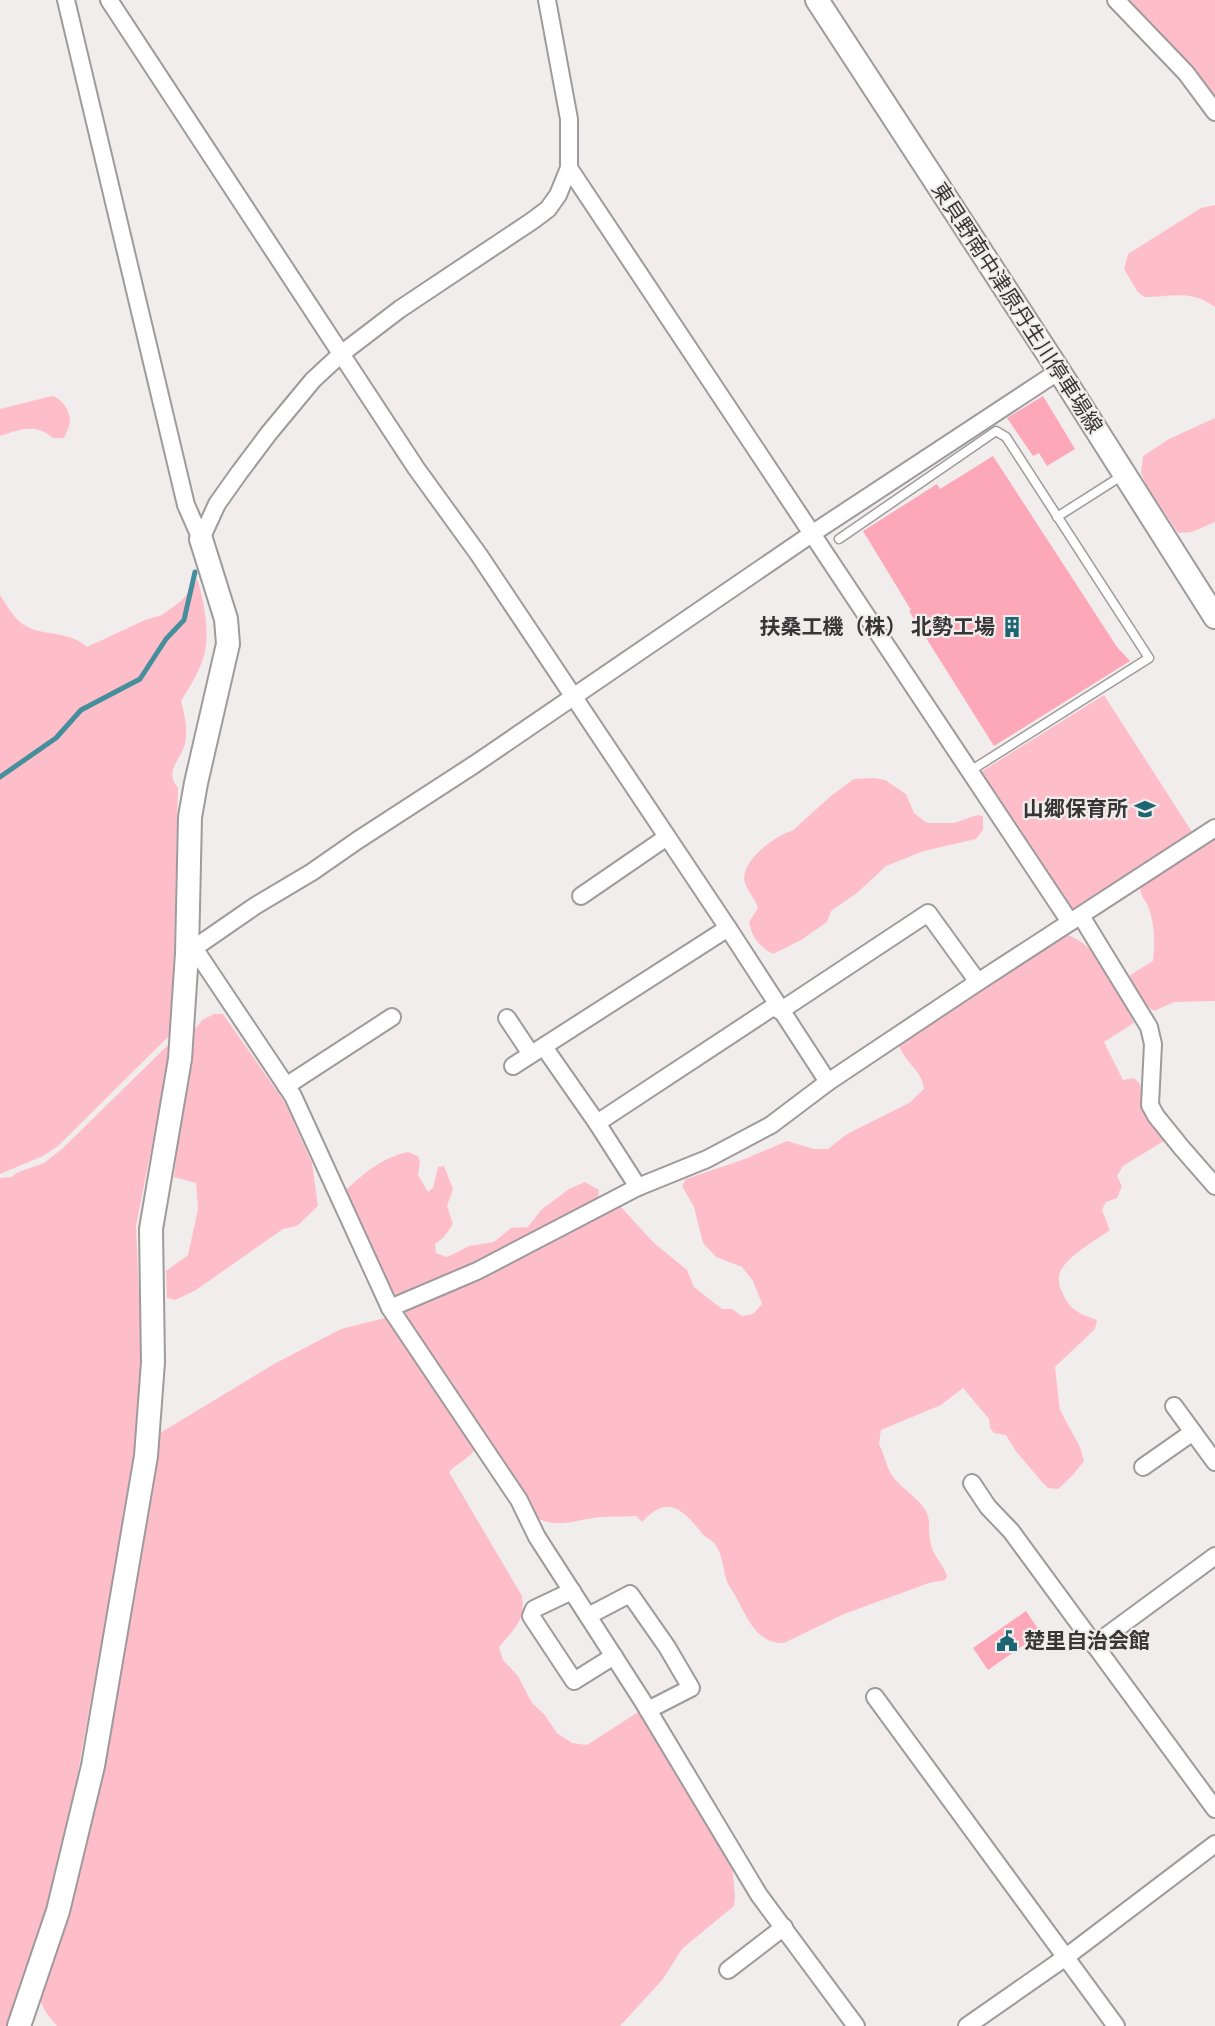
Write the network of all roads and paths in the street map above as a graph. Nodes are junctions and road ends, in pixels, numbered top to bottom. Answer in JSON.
{"nodes":[{"id":1,"x":66,"y":0,"type":"edge"},
{"id":2,"x":109,"y":0,"type":"edge"},
{"id":3,"x":547,"y":0,"type":"edge"},
{"id":4,"x":817,"y":0,"type":"edge"},
{"id":5,"x":1116,"y":0,"type":"edge"},
{"id":6,"x":1215,"y":112,"type":"edge"},
{"id":7,"x":569,"y":168,"type":"junction"},
{"id":8,"x":341,"y":354,"type":"junction"},
{"id":9,"x":1059,"y":371,"type":"junction"},
{"id":10,"x":1124,"y":474,"type":"junction"},
{"id":11,"x":1057,"y":517,"type":"junction"},
{"id":12,"x":813,"y":533,"type":"junction"},
{"id":13,"x":201,"y":539,"type":"junction"},
{"id":14,"x":839,"y":539,"type":"dead end"},
{"id":15,"x":1215,"y":617,"type":"edge"},
{"id":16,"x":573,"y":696,"type":"junction"},
{"id":17,"x":970,"y":771,"type":"junction"},
{"id":18,"x":1215,"y":828,"type":"edge"},
{"id":19,"x":667,"y":837,"type":"junction"},
{"id":20,"x":581,"y":896,"type":"dead end"},
{"id":21,"x":1075,"y":919,"type":"junction"},
{"id":22,"x":728,"y":928,"type":"junction"},
{"id":23,"x":190,"y":951,"type":"junction"},
{"id":24,"x":978,"y":982,"type":"junction"},
{"id":25,"x":778,"y":1008,"type":"junction"},
{"id":26,"x":392,"y":1017,"type":"dead end"},
{"id":27,"x":507,"y":1018,"type":"dead end"},
{"id":28,"x":538,"y":1051,"type":"junction"},
{"id":29,"x":513,"y":1066,"type":"dead end"},
{"id":30,"x":828,"y":1082,"type":"junction"},
{"id":31,"x":286,"y":1086,"type":"junction"},
{"id":32,"x":597,"y":1123,"type":"junction"},
{"id":33,"x":1215,"y":1186,"type":"edge"},
{"id":34,"x":638,"y":1187,"type":"junction"},
{"id":35,"x":390,"y":1308,"type":"junction"},
{"id":36,"x":1174,"y":1406,"type":"dead end"},
{"id":37,"x":1193,"y":1432,"type":"junction"},
{"id":38,"x":1215,"y":1462,"type":"edge"},
{"id":39,"x":1143,"y":1467,"type":"dead end"},
{"id":40,"x":972,"y":1483,"type":"dead end"},
{"id":41,"x":1215,"y":1556,"type":"edge"},
{"id":42,"x":572,"y":1591,"type":"junction"},
{"id":43,"x":588,"y":1616,"type":"junction"},
{"id":44,"x":1094,"y":1645,"type":"junction"},
{"id":45,"x":614,"y":1656,"type":"junction"},
{"id":46,"x":875,"y":1697,"type":"dead end"},
{"id":47,"x":648,"y":1710,"type":"junction"},
{"id":48,"x":1215,"y":1809,"type":"edge"},
{"id":49,"x":1215,"y":1844,"type":"edge"},
{"id":50,"x":784,"y":1928,"type":"junction"},
{"id":51,"x":1066,"y":1957,"type":"junction"},
{"id":52,"x":728,"y":1970,"type":"dead end"},
{"id":53,"x":19,"y":2026,"type":"edge"},
{"id":54,"x":855,"y":2026,"type":"edge"},
{"id":55,"x":967,"y":2026,"type":"edge"},
{"id":56,"x":1116,"y":2026,"type":"edge"}],
"edges":[{"from":1,"to":13,"type":"street"},
{"from":2,"to":8,"type":"street"},
{"from":3,"to":7,"type":"street"},
{"from":4,"to":9,"type":"street","name":"東貝野南中津原丹生川停車場線"},
{"from":5,"to":6,"type":"street"},
{"from":7,"to":8,"type":"street"},
{"from":7,"to":12,"type":"street"},
{"from":8,"to":13,"type":"street"},
{"from":8,"to":16,"type":"street"},
{"from":9,"to":10,"type":"street","name":"東貝野南中津原丹生川停車場線"},
{"from":9,"to":12,"type":"street"},
{"from":10,"to":11,"type":"lane"},
{"from":10,"to":15,"type":"street","name":"東貝野南中津原丹生川停車場線"},
{"from":11,"to":14,"type":"lane"},
{"from":11,"to":17,"type":"lane"},
{"from":12,"to":16,"type":"street"},
{"from":12,"to":17,"type":"street"},
{"from":13,"to":23,"type":"street"},
{"from":16,"to":19,"type":"street"},
{"from":16,"to":23,"type":"street"},
{"from":17,"to":21,"type":"street"},
{"from":18,"to":21,"type":"street"},
{"from":19,"to":20,"type":"street"},
{"from":19,"to":22,"type":"street"},
{"from":21,"to":24,"type":"street"},
{"from":21,"to":33,"type":"street"},
{"from":22,"to":25,"type":"street"},
{"from":22,"to":28,"type":"street"},
{"from":23,"to":31,"type":"street"},
{"from":23,"to":53,"type":"street"},
{"from":24,"to":25,"type":"street"},
{"from":24,"to":30,"type":"street"},
{"from":25,"to":30,"type":"street"},
{"from":25,"to":32,"type":"street"},
{"from":26,"to":31,"type":"street"},
{"from":27,"to":28,"type":"street"},
{"from":28,"to":29,"type":"street"},
{"from":28,"to":32,"type":"street"},
{"from":30,"to":34,"type":"street"},
{"from":31,"to":35,"type":"street"},
{"from":32,"to":34,"type":"street"},
{"from":34,"to":35,"type":"street"},
{"from":35,"to":42,"type":"street"},
{"from":36,"to":37,"type":"street"},
{"from":37,"to":38,"type":"street"},
{"from":37,"to":39,"type":"street"},
{"from":40,"to":44,"type":"street"},
{"from":41,"to":44,"type":"street"},
{"from":42,"to":43,"type":"street"},
{"from":42,"to":45,"type":"street"},
{"from":43,"to":45,"type":"street"},
{"from":43,"to":47,"type":"street"},
{"from":44,"to":48,"type":"street"},
{"from":45,"to":47,"type":"street"},
{"from":46,"to":51,"type":"street"},
{"from":47,"to":50,"type":"street"},
{"from":49,"to":51,"type":"street"},
{"from":50,"to":52,"type":"street"},
{"from":50,"to":54,"type":"street"},
{"from":51,"to":55,"type":"street"},
{"from":51,"to":56,"type":"street"}]}
